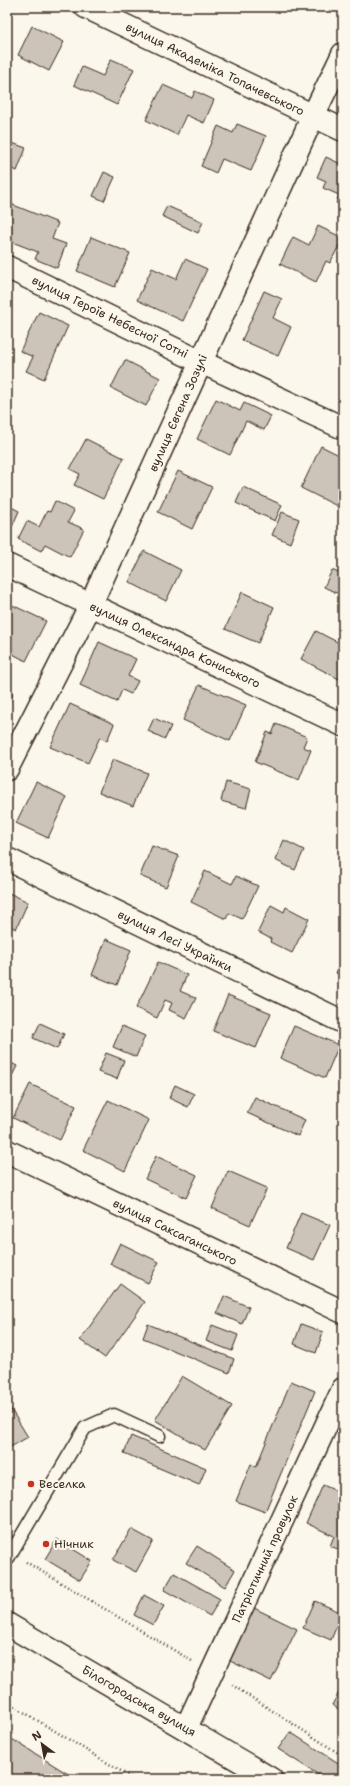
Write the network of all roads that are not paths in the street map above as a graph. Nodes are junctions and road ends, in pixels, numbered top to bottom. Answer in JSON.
{"nodes":[{"id":1,"x":86,"y":7,"type":"edge"},
{"id":2,"x":343,"y":54,"type":"edge"},
{"id":3,"x":313,"y":116,"type":"junction"},
{"id":4,"x":343,"y":130,"type":"edge"},
{"id":5,"x":7,"y":267,"type":"edge"},
{"id":6,"x":201,"y":362,"type":"junction"},
{"id":7,"x":343,"y":428,"type":"edge"},
{"id":8,"x":7,"y":565,"type":"edge"},
{"id":9,"x":90,"y":606,"type":"junction"},
{"id":10,"x":343,"y":725,"type":"edge"},
{"id":11,"x":7,"y":769,"type":"edge"},
{"id":12,"x":7,"y":859,"type":"edge"},
{"id":13,"x":343,"y":1022,"type":"edge"},
{"id":14,"x":7,"y":1151,"type":"edge"},
{"id":15,"x":343,"y":1312,"type":"edge"},
{"id":16,"x":343,"y":1389,"type":"edge"},
{"id":17,"x":159,"y":1436,"type":"dead end"},
{"id":18,"x":9,"y":1557,"type":"edge"},
{"id":19,"x":7,"y":1624,"type":"edge"},
{"id":20,"x":186,"y":1728,"type":"junction"},
{"id":21,"x":271,"y":1779,"type":"edge"}],
"edges":[{"from":1,"to":3,"type":"street","name":"вулиця Академіка Топачевського"},
{"from":2,"to":3,"type":"street","name":"вулиця Євгена Зозулі"},
{"from":3,"to":4,"type":"street","name":"вулиця Академіка Топачевського"},
{"from":3,"to":6,"type":"street","name":"вулиця Євгена Зозулі"},
{"from":5,"to":6,"type":"street","name":"вулиця Героїв Небесної Сотні"},
{"from":6,"to":7,"type":"street","name":"вулиця Героїв Небесної Сотні"},
{"from":6,"to":9,"type":"street","name":"вулиця Євгена Зозулі"},
{"from":8,"to":9,"type":"street","name":"вулиця Олександра Кониського"},
{"from":9,"to":10,"type":"street","name":"вулиця Олександра Кониського"},
{"from":9,"to":11,"type":"street","name":"вулиця Євгена Зозулі"},
{"from":12,"to":13,"type":"street","name":"вулиця Лесі Українки"},
{"from":14,"to":15,"type":"street","name":"вулиця Саксаганського"},
{"from":16,"to":20,"type":"street","name":"Патріотичний провулок"},
{"from":17,"to":18,"type":"lane"},
{"from":19,"to":20,"type":"street","name":"Білогородська вулиця"},
{"from":20,"to":21,"type":"street","name":"Білогородська вулиця"}]}
